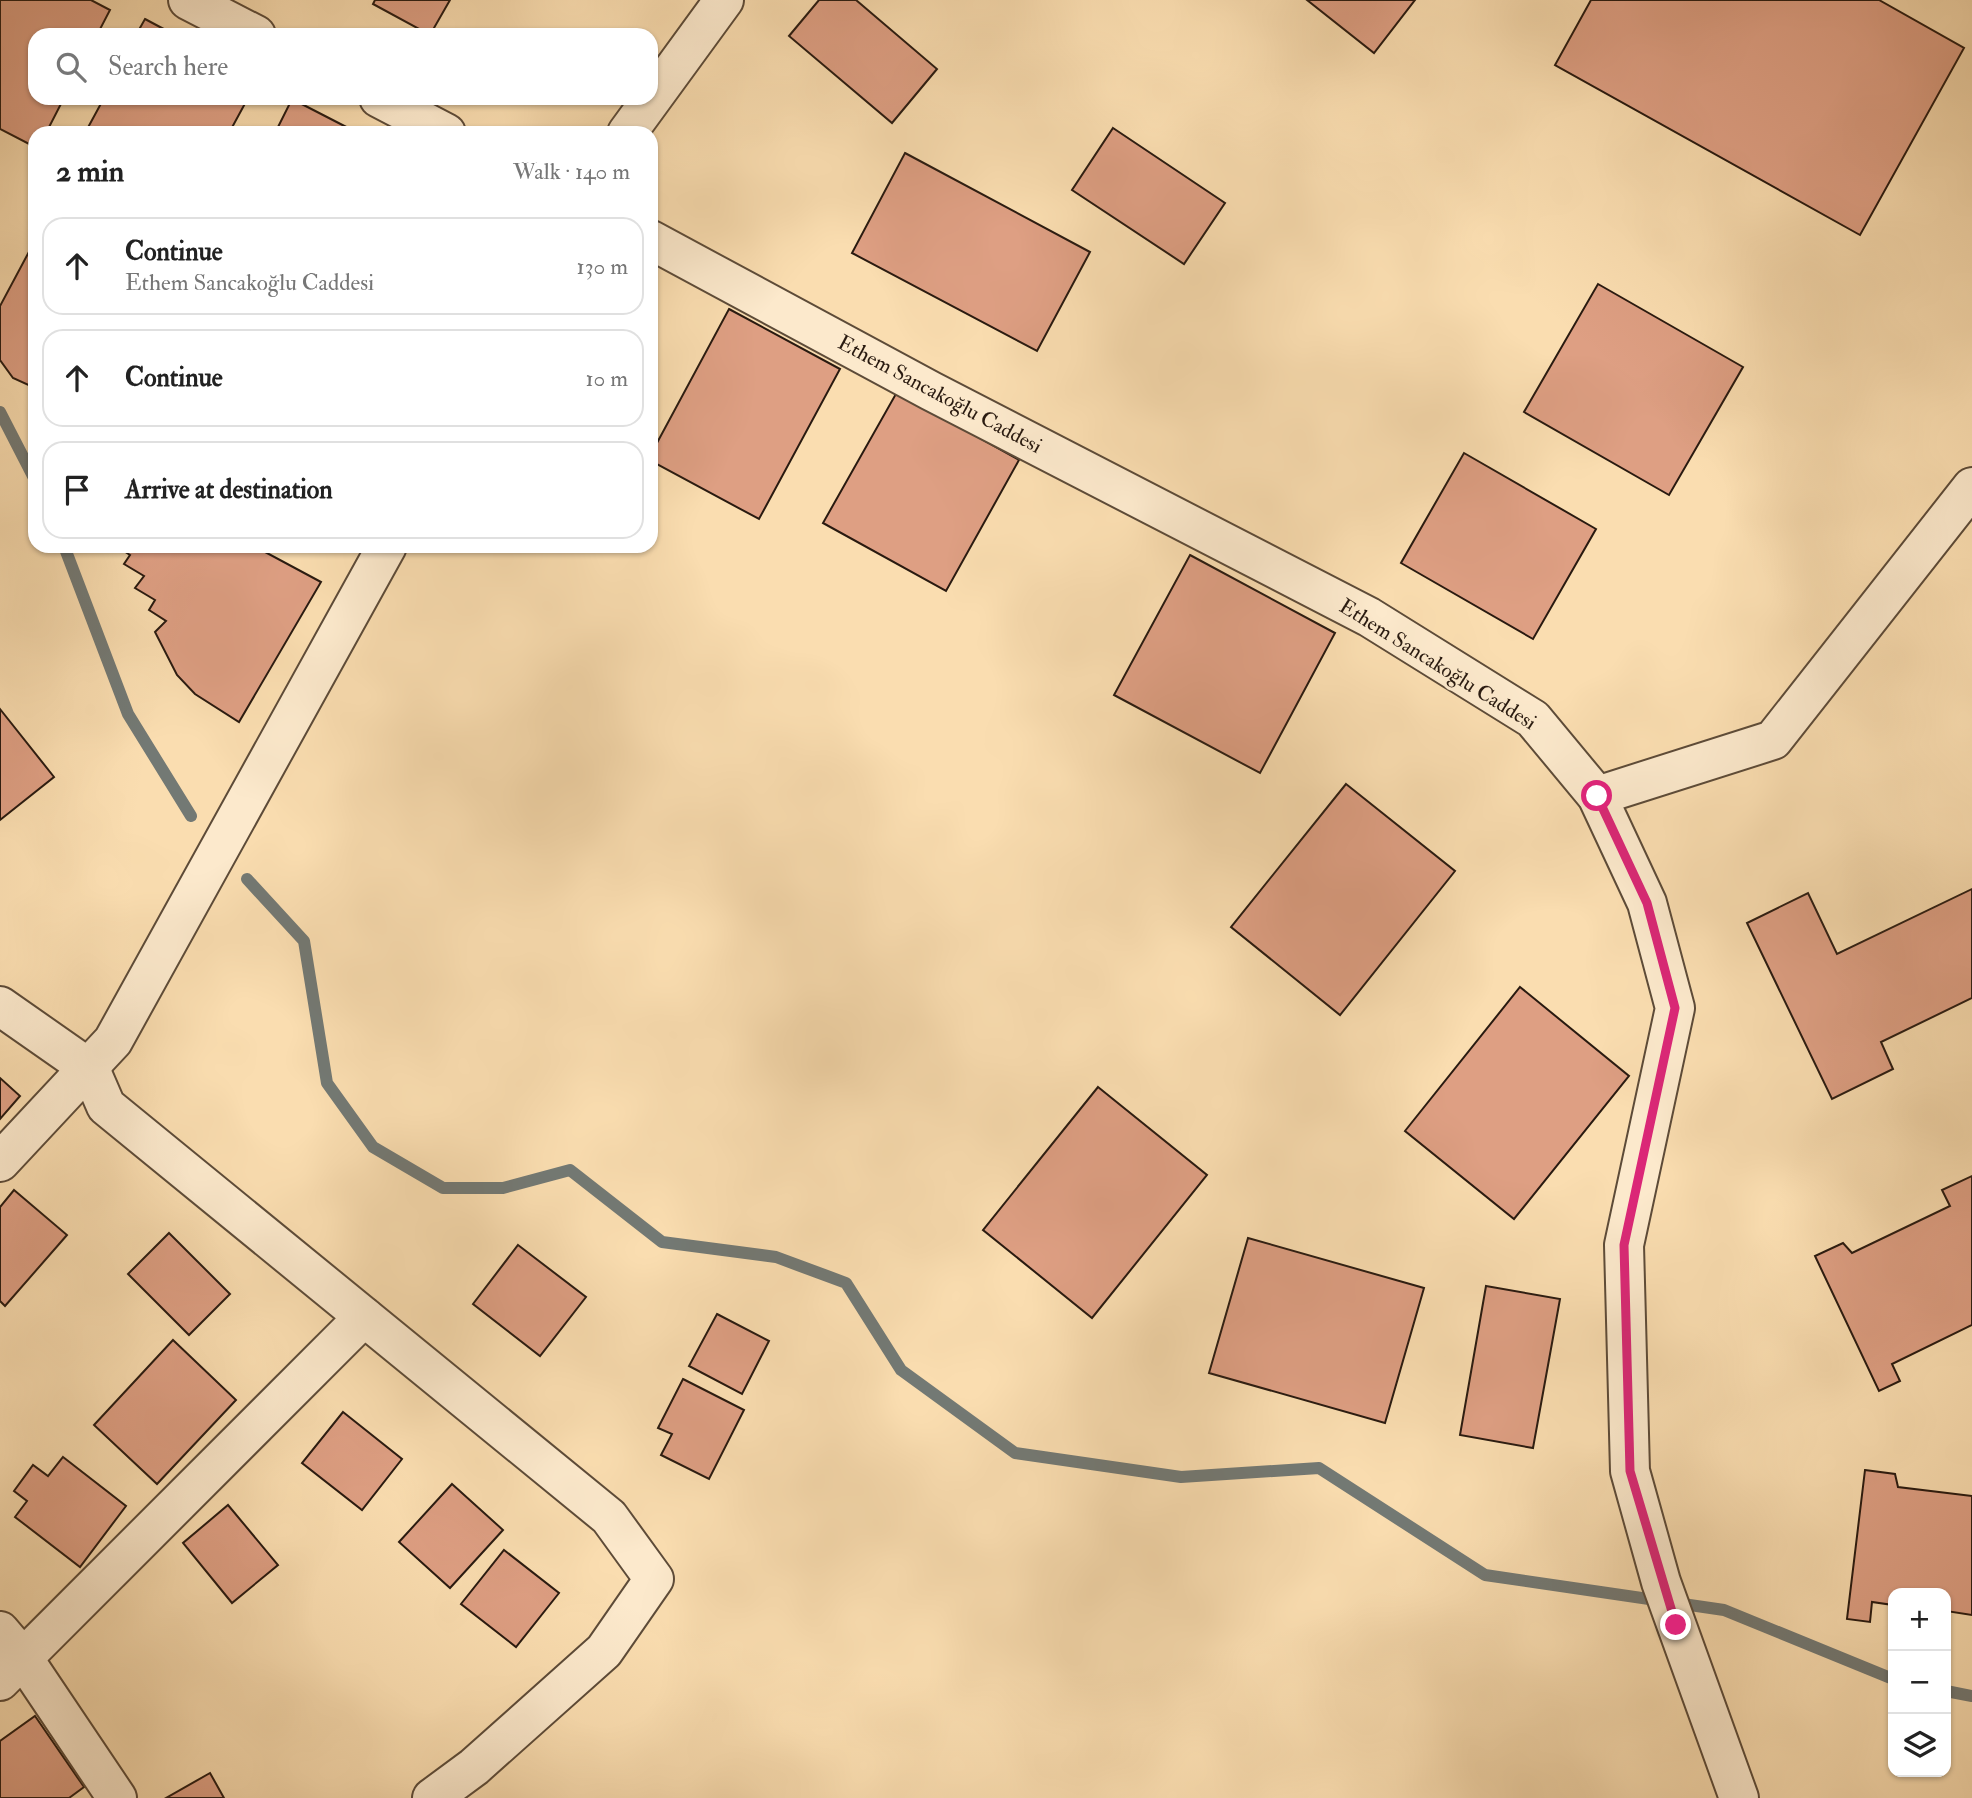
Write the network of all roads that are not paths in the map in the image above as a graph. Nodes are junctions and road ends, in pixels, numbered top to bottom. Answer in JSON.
{"nodes":[{"id":1,"x":188,"y":0,"type":"edge"},
{"id":2,"x":724,"y":0,"type":"edge"},
{"id":3,"x":242,"y":28,"type":"edge"},
{"id":4,"x":658,"y":90,"type":"edge"},
{"id":5,"x":392,"y":105,"type":"edge"},
{"id":6,"x":647,"y":105,"type":"edge"},
{"id":7,"x":433,"y":126,"type":"edge"},
{"id":8,"x":632,"y":126,"type":"edge"},
{"id":9,"x":658,"y":244,"type":"edge"},
{"id":10,"x":1972,"y":487,"type":"edge"},
{"id":11,"x":383,"y":553,"type":"edge"},
{"id":12,"x":1597,"y":796,"type":"junction"},
{"id":13,"x":0,"y":1006,"type":"edge"},
{"id":14,"x":90,"y":1069,"type":"junction"},
{"id":15,"x":0,"y":1162,"type":"edge"},
{"id":16,"x":364,"y":1317,"type":"junction"},
{"id":17,"x":8,"y":1656,"type":"edge"},
{"id":18,"x":117,"y":1798,"type":"edge"},
{"id":19,"x":432,"y":1798,"type":"edge"},
{"id":20,"x":1739,"y":1798,"type":"edge"}],
"edges":[{"from":1,"to":3,"type":"street"},
{"from":2,"to":4,"type":"street"},
{"from":5,"to":7,"type":"street"},
{"from":6,"to":8,"type":"street"},
{"from":9,"to":12,"type":"street","name":"Ethem Sancakoğlu Caddesi"},
{"from":10,"to":12,"type":"street"},
{"from":11,"to":14,"type":"street"},
{"from":12,"to":20,"type":"street","name":"Ethem Sancakoğlu Caddesi"},
{"from":13,"to":14,"type":"street"},
{"from":14,"to":15,"type":"street"},
{"from":14,"to":16,"type":"street"},
{"from":16,"to":17,"type":"street"},
{"from":16,"to":19,"type":"street"},
{"from":17,"to":18,"type":"street"}]}
